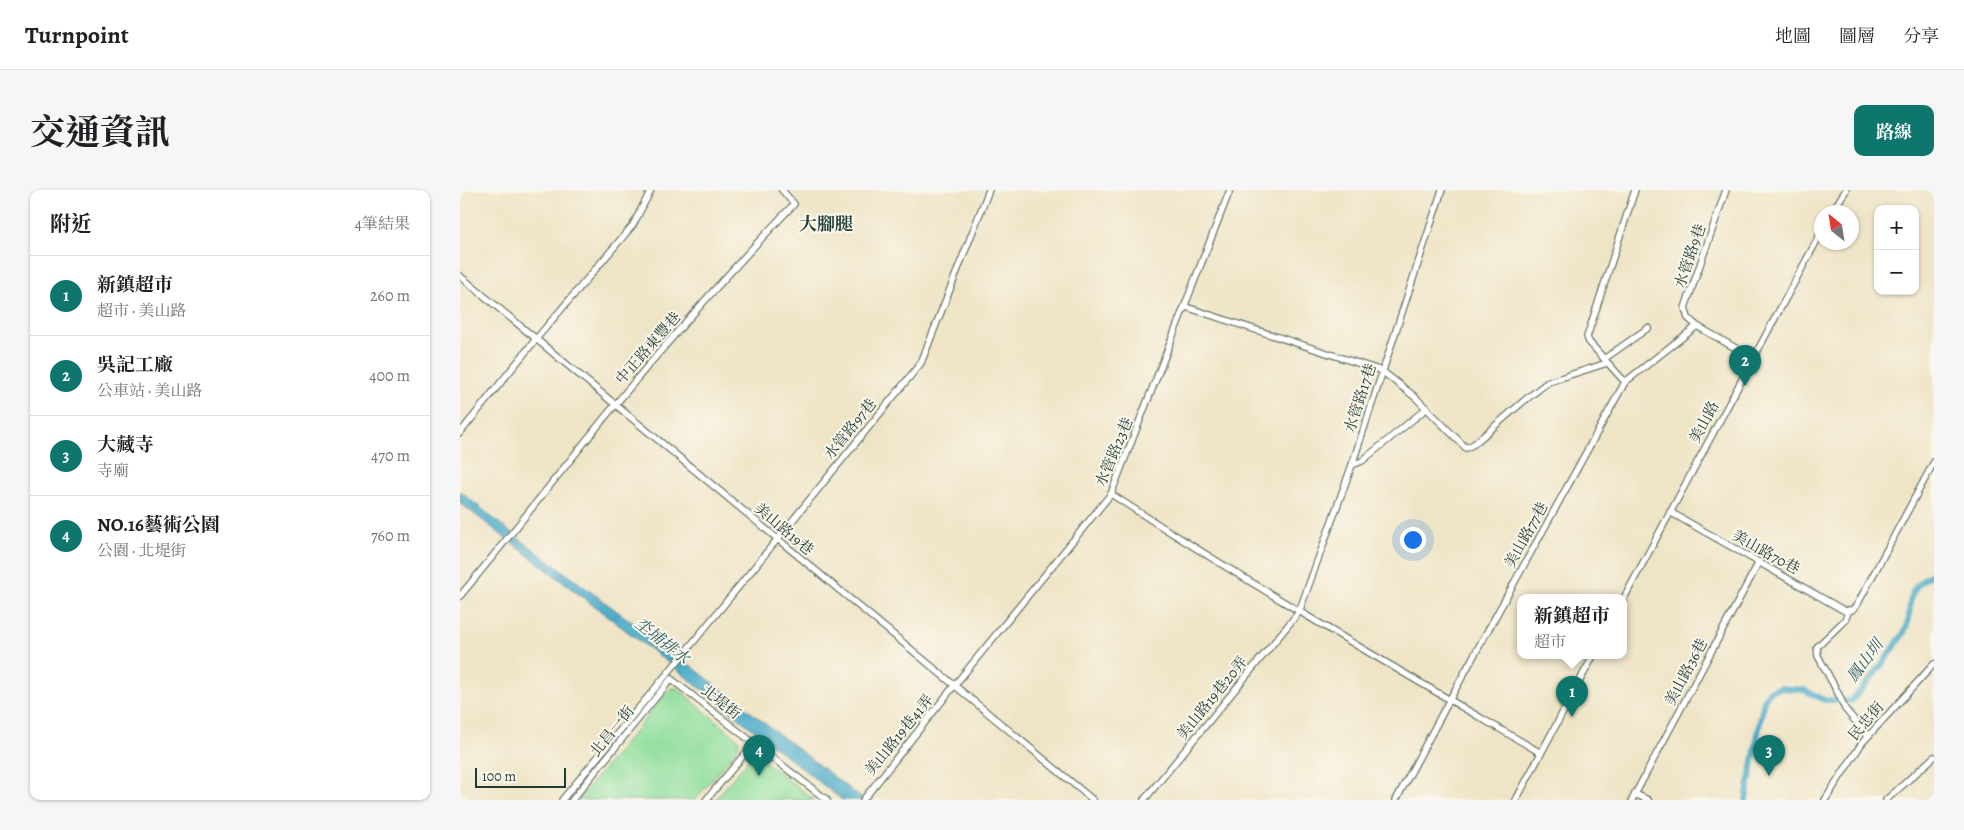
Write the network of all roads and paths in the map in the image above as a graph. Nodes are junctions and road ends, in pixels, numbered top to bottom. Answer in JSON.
{"nodes":[{"id":1,"x":651,"y":190,"type":"edge"},
{"id":2,"x":782,"y":190,"type":"edge"},
{"id":3,"x":989,"y":190,"type":"edge"},
{"id":4,"x":1230,"y":190,"type":"edge"},
{"id":5,"x":1442,"y":190,"type":"edge"},
{"id":6,"x":1635,"y":190,"type":"edge"},
{"id":7,"x":1726,"y":190,"type":"edge"},
{"id":8,"x":1846,"y":190,"type":"edge"},
{"id":9,"x":1836,"y":205,"type":"edge"},
{"id":10,"x":1814,"y":246,"type":"edge"},
{"id":11,"x":460,"y":276,"type":"edge"},
{"id":12,"x":1186,"y":307,"type":"junction"},
{"id":13,"x":1697,"y":326,"type":"junction"},
{"id":14,"x":1648,"y":328,"type":"dead end"},
{"id":15,"x":536,"y":339,"type":"junction"},
{"id":16,"x":1753,"y":358,"type":"junction"},
{"id":17,"x":1605,"y":361,"type":"junction"},
{"id":18,"x":1382,"y":371,"type":"junction"},
{"id":19,"x":1625,"y":382,"type":"junction"},
{"id":20,"x":615,"y":404,"type":"junction"},
{"id":21,"x":1427,"y":408,"type":"junction"},
{"id":22,"x":460,"y":433,"type":"edge"},
{"id":23,"x":1934,"y":462,"type":"edge"},
{"id":24,"x":1352,"y":465,"type":"junction"},
{"id":25,"x":1111,"y":494,"type":"junction"},
{"id":26,"x":1670,"y":512,"type":"junction"},
{"id":27,"x":777,"y":539,"type":"junction"},
{"id":28,"x":1759,"y":562,"type":"junction"},
{"id":29,"x":1626,"y":594,"type":"edge"},
{"id":30,"x":460,"y":596,"type":"edge"},
{"id":31,"x":1849,"y":610,"type":"junction"},
{"id":32,"x":1299,"y":612,"type":"junction"},
{"id":33,"x":1591,"y":659,"type":"edge"},
{"id":34,"x":1934,"y":664,"type":"edge"},
{"id":35,"x":669,"y":676,"type":"junction"},
{"id":36,"x":954,"y":686,"type":"junction"},
{"id":37,"x":1450,"y":699,"type":"junction"},
{"id":38,"x":1868,"y":736,"type":"junction"},
{"id":39,"x":754,"y":743,"type":"junction"},
{"id":40,"x":1541,"y":753,"type":"junction"},
{"id":41,"x":1934,"y":757,"type":"edge"},
{"id":42,"x":1635,"y":794,"type":"junction"},
{"id":43,"x":562,"y":800,"type":"edge"},
{"id":44,"x":572,"y":800,"type":"edge"},
{"id":45,"x":706,"y":800,"type":"edge"},
{"id":46,"x":827,"y":800,"type":"edge"},
{"id":47,"x":863,"y":800,"type":"edge"},
{"id":48,"x":1093,"y":800,"type":"edge"},
{"id":49,"x":1144,"y":800,"type":"edge"},
{"id":50,"x":1396,"y":800,"type":"edge"},
{"id":51,"x":1516,"y":800,"type":"edge"},
{"id":52,"x":1632,"y":800,"type":"edge"},
{"id":53,"x":1648,"y":800,"type":"edge"},
{"id":54,"x":1825,"y":800,"type":"edge"},
{"id":55,"x":1886,"y":800,"type":"edge"}],
"edges":[{"from":1,"to":15,"type":"street"},
{"from":2,"to":20,"type":"street","name":"中正路東豐巷"},
{"from":3,"to":27,"type":"street","name":"水管路97巷"},
{"from":4,"to":12,"type":"street","name":"水管路23巷"},
{"from":5,"to":18,"type":"street","name":"水管路17巷"},
{"from":6,"to":17,"type":"street"},
{"from":7,"to":13,"type":"street","name":"水管路9巷"},
{"from":8,"to":9,"type":"street"},
{"from":10,"to":16,"type":"street","name":"美山路"},
{"from":11,"to":15,"type":"street","name":"美山路19巷"},
{"from":12,"to":18,"type":"street"},
{"from":12,"to":25,"type":"street","name":"水管路23巷"},
{"from":13,"to":16,"type":"street"},
{"from":13,"to":19,"type":"street","name":"美山路77巷"},
{"from":14,"to":17,"type":"street"},
{"from":15,"to":20,"type":"street","name":"美山路19巷"},
{"from":15,"to":22,"type":"street"},
{"from":16,"to":26,"type":"street","name":"美山路"},
{"from":17,"to":19,"type":"street"},
{"from":17,"to":21,"type":"street"},
{"from":18,"to":21,"type":"street"},
{"from":18,"to":24,"type":"street","name":"水管路17巷"},
{"from":19,"to":37,"type":"street","name":"美山路77巷"},
{"from":20,"to":27,"type":"street","name":"美山路19巷"},
{"from":20,"to":30,"type":"street","name":"中正路東豐巷"},
{"from":21,"to":24,"type":"street"},
{"from":23,"to":31,"type":"street"},
{"from":24,"to":32,"type":"street","name":"水管路17巷"},
{"from":25,"to":32,"type":"street"},
{"from":25,"to":36,"type":"street","name":"水管路23巷"},
{"from":26,"to":28,"type":"street","name":"美山路70巷"},
{"from":26,"to":29,"type":"street","name":"美山路"},
{"from":27,"to":35,"type":"street","name":"水管路97巷"},
{"from":27,"to":36,"type":"street","name":"美山路19巷"},
{"from":28,"to":31,"type":"street","name":"美山路70巷"},
{"from":28,"to":42,"type":"street","name":"美山路36巷"},
{"from":31,"to":38,"type":"street"},
{"from":32,"to":37,"type":"street"},
{"from":32,"to":49,"type":"street","name":"美山路19巷20弄"},
{"from":33,"to":40,"type":"street"},
{"from":34,"to":38,"type":"street","name":"民忠街"},
{"from":35,"to":39,"type":"street","name":"北堤街"},
{"from":35,"to":43,"type":"street"},
{"from":35,"to":44,"type":"street","name":"北昌一街"},
{"from":36,"to":47,"type":"street","name":"美山路19巷41弄"},
{"from":36,"to":48,"type":"street","name":"美山路19巷"},
{"from":37,"to":40,"type":"street"},
{"from":37,"to":50,"type":"street","name":"美山路77巷"},
{"from":38,"to":54,"type":"street","name":"民忠街"},
{"from":39,"to":45,"type":"street"},
{"from":39,"to":46,"type":"street","name":"北堤街"},
{"from":40,"to":51,"type":"street"},
{"from":41,"to":55,"type":"street"},
{"from":42,"to":52,"type":"street","name":"美山路36巷"},
{"from":42,"to":53,"type":"street"}]}
